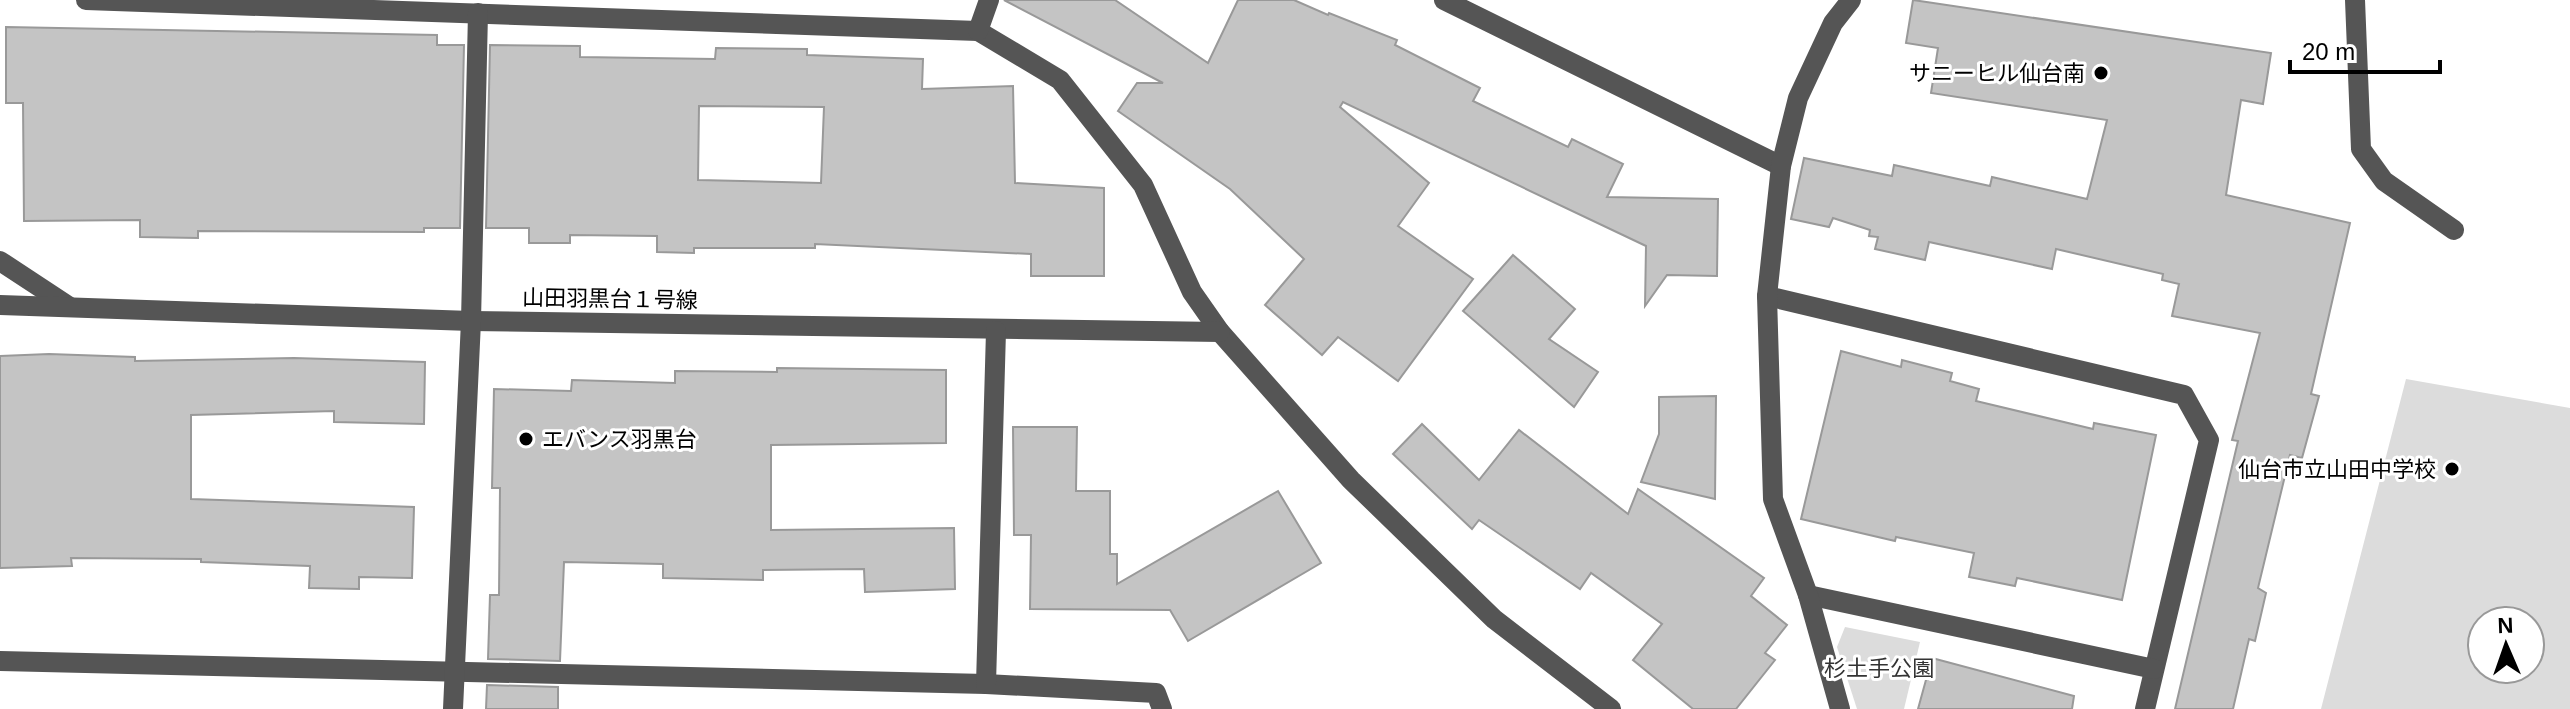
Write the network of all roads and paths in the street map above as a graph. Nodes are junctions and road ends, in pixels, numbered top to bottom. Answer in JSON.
{"nodes":[{"id":1,"x":86,"y":0,"type":"edge"},
{"id":2,"x":989,"y":0,"type":"edge"},
{"id":3,"x":1444,"y":0,"type":"edge"},
{"id":4,"x":1851,"y":0,"type":"edge"},
{"id":5,"x":2355,"y":0,"type":"edge"},
{"id":6,"x":478,"y":13,"type":"junction"},
{"id":7,"x":978,"y":31,"type":"junction"},
{"id":8,"x":1781,"y":166,"type":"junction"},
{"id":9,"x":2454,"y":230,"type":"dead end"},
{"id":10,"x":0,"y":261,"type":"edge"},
{"id":11,"x":1767,"y":296,"type":"junction"},
{"id":12,"x":0,"y":305,"type":"edge"},
{"id":13,"x":70,"y":307,"type":"junction"},
{"id":14,"x":471,"y":321,"type":"junction"},
{"id":15,"x":996,"y":331,"type":"junction"},
{"id":16,"x":1220,"y":332,"type":"junction"},
{"id":17,"x":1808,"y":595,"type":"junction"},
{"id":18,"x":0,"y":661,"type":"edge"},
{"id":19,"x":2154,"y":669,"type":"junction"},
{"id":20,"x":455,"y":672,"type":"junction"},
{"id":21,"x":986,"y":684,"type":"junction"},
{"id":22,"x":453,"y":709,"type":"edge"},
{"id":23,"x":1162,"y":709,"type":"edge"},
{"id":24,"x":1611,"y":709,"type":"edge"},
{"id":25,"x":1840,"y":709,"type":"edge"},
{"id":26,"x":2145,"y":709,"type":"edge"}],
"edges":[{"from":1,"to":6,"type":"street"},
{"from":2,"to":7,"type":"street"},
{"from":3,"to":8,"type":"street"},
{"from":4,"to":8,"type":"street"},
{"from":5,"to":9,"type":"street"},
{"from":6,"to":7,"type":"street"},
{"from":6,"to":14,"type":"street"},
{"from":7,"to":16,"type":"street"},
{"from":8,"to":11,"type":"street"},
{"from":10,"to":13,"type":"street"},
{"from":11,"to":17,"type":"street"},
{"from":11,"to":19,"type":"street"},
{"from":12,"to":13,"type":"street","name":"山田羽黒台１号線"},
{"from":13,"to":14,"type":"street","name":"山田羽黒台１号線"},
{"from":14,"to":15,"type":"street","name":"山田羽黒台１号線"},
{"from":14,"to":20,"type":"street"},
{"from":15,"to":16,"type":"street","name":"山田羽黒台１号線"},
{"from":15,"to":21,"type":"street"},
{"from":16,"to":24,"type":"street"},
{"from":17,"to":19,"type":"street"},
{"from":17,"to":25,"type":"street"},
{"from":18,"to":20,"type":"street"},
{"from":19,"to":26,"type":"street"},
{"from":20,"to":21,"type":"street"},
{"from":20,"to":22,"type":"street"},
{"from":21,"to":23,"type":"street"}]}
